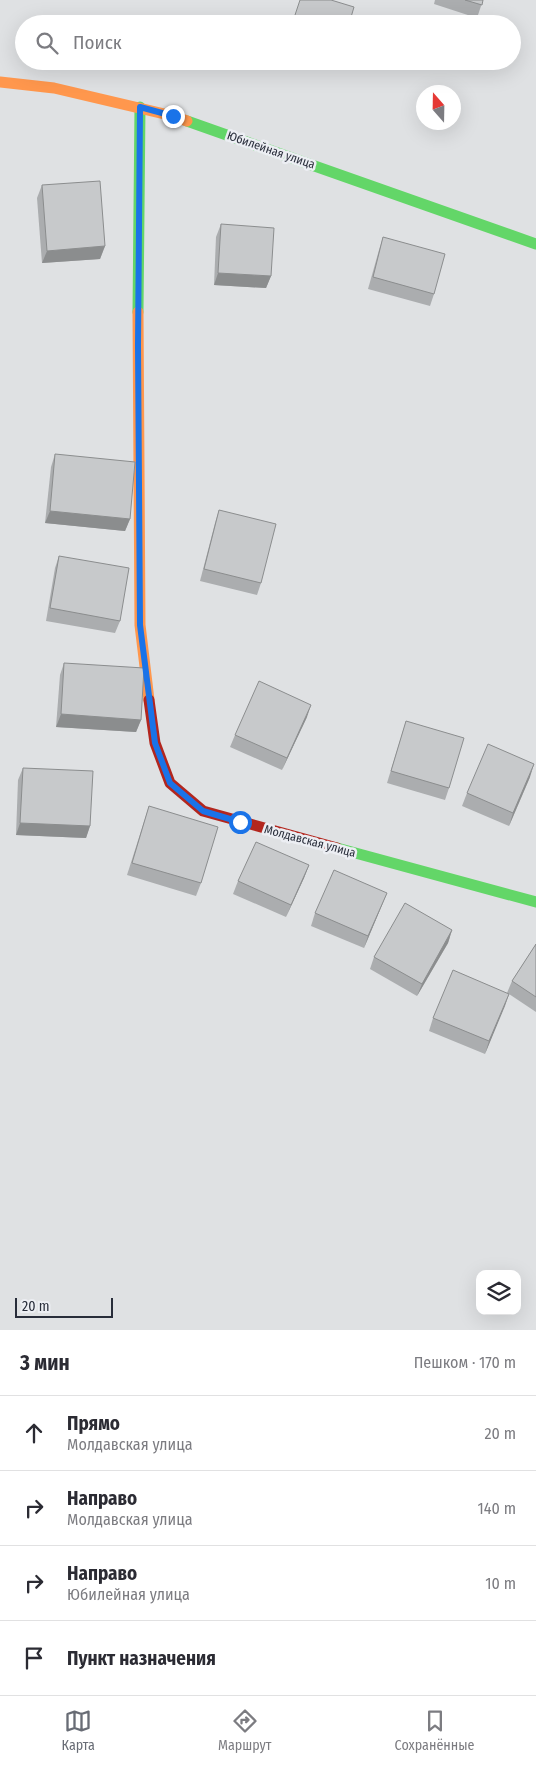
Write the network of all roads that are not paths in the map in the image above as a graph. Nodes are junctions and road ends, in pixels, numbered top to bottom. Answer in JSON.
{"nodes":[{"id":1,"x":0,"y":82,"type":"edge"},
{"id":2,"x":140,"y":107,"type":"junction"},
{"id":3,"x":536,"y":244,"type":"edge"},
{"id":4,"x":536,"y":902,"type":"edge"}],
"edges":[{"from":1,"to":2,"type":"street","name":"Юбилейная улица"},
{"from":2,"to":3,"type":"street","name":"Юбилейная улица"},
{"from":2,"to":4,"type":"street","name":"Молдавская улица"}]}
